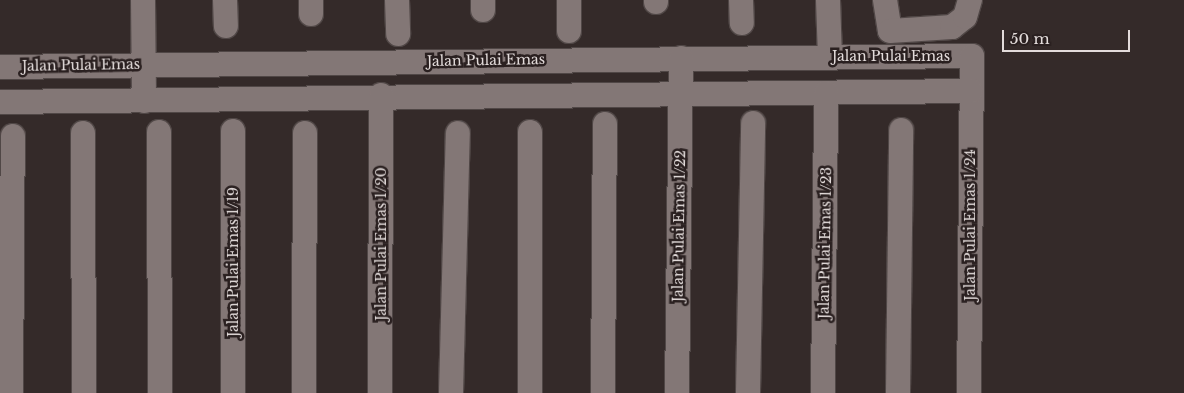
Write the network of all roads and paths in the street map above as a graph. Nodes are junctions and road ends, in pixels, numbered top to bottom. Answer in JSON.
{"nodes":[{"id":1,"x":143,"y":0,"type":"edge"},
{"id":2,"x":225,"y":0,"type":"edge"},
{"id":3,"x":397,"y":0,"type":"edge"},
{"id":4,"x":569,"y":0,"type":"edge"},
{"id":5,"x":828,"y":0,"type":"edge"},
{"id":6,"x":885,"y":0,"type":"edge"},
{"id":7,"x":970,"y":0,"type":"edge"},
{"id":8,"x":226,"y":26,"type":"dead end"},
{"id":9,"x":569,"y":31,"type":"dead end"},
{"id":10,"x":929,"y":31,"type":"junction"},
{"id":11,"x":398,"y":34,"type":"dead end"},
{"id":12,"x":830,"y":56,"type":"junction"},
{"id":13,"x":929,"y":56,"type":"junction"},
{"id":14,"x":972,"y":56,"type":"joint"},
{"id":15,"x":681,"y":58,"type":"junction"},
{"id":16,"x":144,"y":64,"type":"junction"},
{"id":17,"x":0,"y":67,"type":"edge"},
{"id":18,"x":971,"y":91,"type":"junction"},
{"id":19,"x":681,"y":93,"type":"junction"},
{"id":20,"x":826,"y":93,"type":"junction"},
{"id":21,"x":382,"y":95,"type":"junction"},
{"id":22,"x":144,"y":100,"type":"junction"},
{"id":23,"x":0,"y":102,"type":"edge"},
{"id":24,"x":753,"y":123,"type":"dead end"},
{"id":25,"x":605,"y":124,"type":"dead end"},
{"id":26,"x":901,"y":130,"type":"dead end"},
{"id":27,"x":232,"y":131,"type":"dead end"},
{"id":28,"x":159,"y":132,"type":"dead end"},
{"id":29,"x":530,"y":132,"type":"dead end"},
{"id":30,"x":83,"y":133,"type":"dead end"},
{"id":31,"x":306,"y":133,"type":"dead end"},
{"id":32,"x":458,"y":133,"type":"dead end"},
{"id":33,"x":13,"y":136,"type":"dead end"},
{"id":34,"x":10,"y":393,"type":"edge"},
{"id":35,"x":84,"y":393,"type":"edge"},
{"id":36,"x":160,"y":393,"type":"edge"},
{"id":37,"x":233,"y":393,"type":"edge"},
{"id":38,"x":304,"y":393,"type":"edge"},
{"id":39,"x":380,"y":393,"type":"edge"},
{"id":40,"x":451,"y":393,"type":"edge"},
{"id":41,"x":530,"y":393,"type":"edge"},
{"id":42,"x":603,"y":393,"type":"edge"},
{"id":43,"x":677,"y":393,"type":"edge"},
{"id":44,"x":748,"y":393,"type":"edge"},
{"id":45,"x":823,"y":393,"type":"edge"},
{"id":46,"x":898,"y":393,"type":"edge"},
{"id":47,"x":969,"y":393,"type":"edge"}],
"edges":[{"from":1,"to":16,"type":"street"},
{"from":2,"to":8,"type":"street"},
{"from":3,"to":11,"type":"street"},
{"from":4,"to":9,"type":"street"},
{"from":5,"to":12,"type":"street"},
{"from":6,"to":10,"type":"street"},
{"from":7,"to":10,"type":"street"},
{"from":10,"to":13,"type":"street"},
{"from":12,"to":13,"type":"street","name":"Jalan Pulai Emas"},
{"from":12,"to":15,"type":"street","name":"Jalan Pulai Emas"},
{"from":13,"to":14,"type":"street","name":"Jalan Pulai Emas"},
{"from":14,"to":18,"type":"street","name":"Jalan Pulai Emas 1/24"},
{"from":15,"to":16,"type":"street","name":"Jalan Pulai Emas"},
{"from":15,"to":19,"type":"street","name":"Jalan Pulai Emas 1/22"},
{"from":16,"to":17,"type":"street","name":"Jalan Pulai Emas"},
{"from":16,"to":22,"type":"street"},
{"from":18,"to":20,"type":"street"},
{"from":18,"to":47,"type":"street","name":"Jalan Pulai Emas 1/24"},
{"from":19,"to":20,"type":"street"},
{"from":19,"to":21,"type":"street"},
{"from":19,"to":43,"type":"street","name":"Jalan Pulai Emas 1/22"},
{"from":20,"to":45,"type":"street","name":"Jalan Pulai Emas 1/23"},
{"from":21,"to":22,"type":"street"},
{"from":21,"to":39,"type":"street","name":"Jalan Pulai Emas 1/20"},
{"from":22,"to":23,"type":"street"},
{"from":24,"to":44,"type":"street"},
{"from":25,"to":42,"type":"street"},
{"from":26,"to":46,"type":"street"},
{"from":27,"to":37,"type":"street","name":"Jalan Pulai Emas 1/19"},
{"from":28,"to":36,"type":"street"},
{"from":29,"to":41,"type":"street"},
{"from":30,"to":35,"type":"street"},
{"from":31,"to":38,"type":"street"},
{"from":32,"to":40,"type":"street"},
{"from":33,"to":34,"type":"street"}]}
